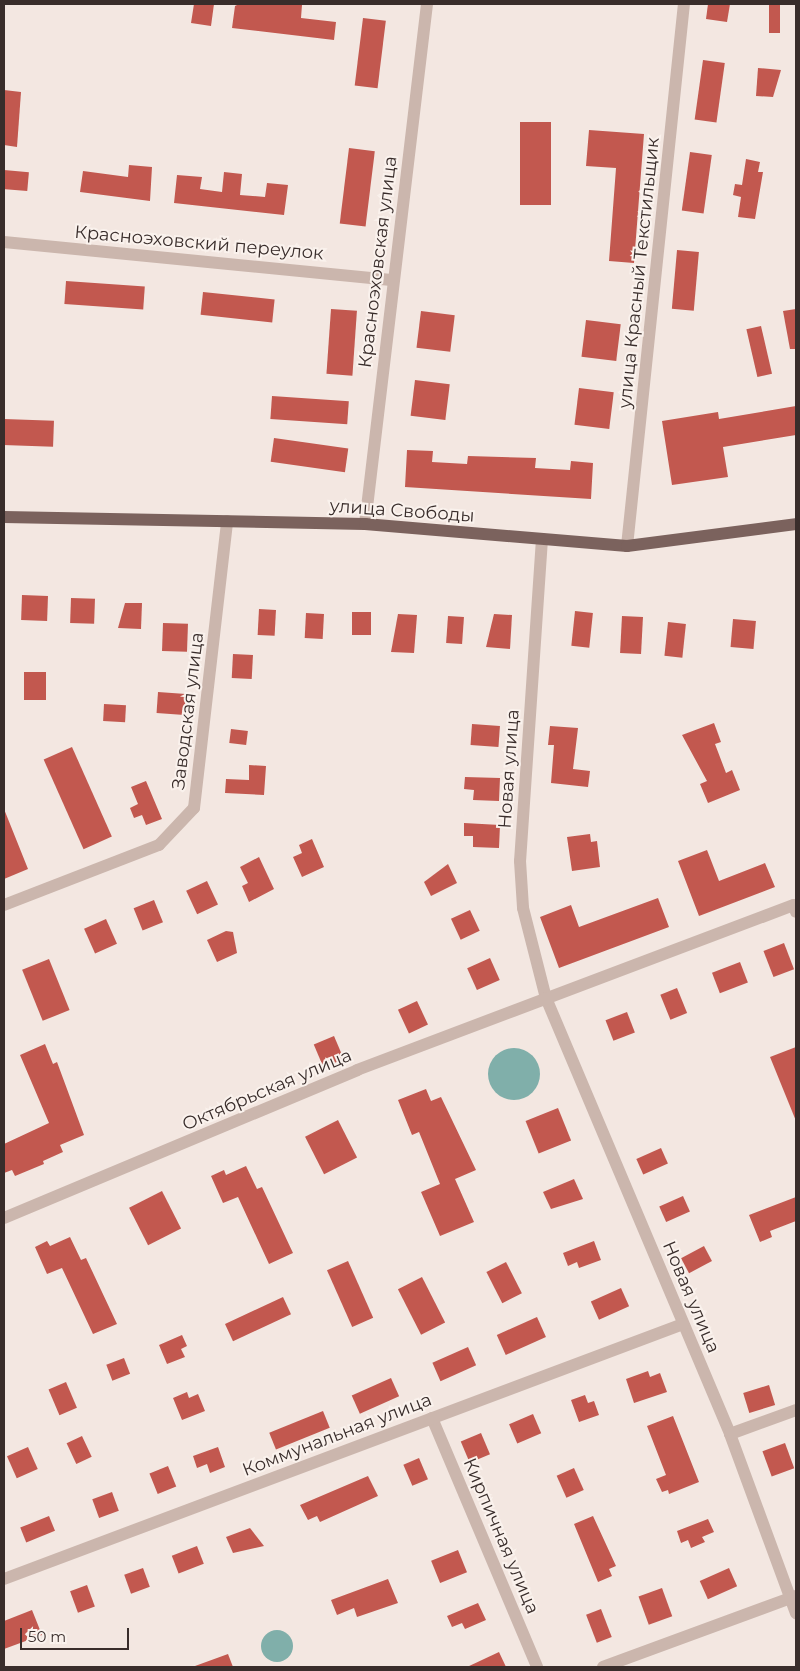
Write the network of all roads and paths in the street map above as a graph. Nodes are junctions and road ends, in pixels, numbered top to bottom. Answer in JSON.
{"nodes":[{"id":1,"x":427,"y":4,"type":"edge"},
{"id":2,"x":684,"y":4,"type":"edge"},
{"id":3,"x":4,"y":242,"type":"edge"},
{"id":4,"x":391,"y":280,"type":"junction"},
{"id":5,"x":4,"y":517,"type":"edge"},
{"id":6,"x":227,"y":521,"type":"junction"},
{"id":7,"x":365,"y":524,"type":"junction"},
{"id":8,"x":796,"y":524,"type":"edge"},
{"id":9,"x":542,"y":539,"type":"junction"},
{"id":10,"x":627,"y":546,"type":"junction"},
{"id":11,"x":4,"y":905,"type":"edge"},
{"id":12,"x":795,"y":908,"type":"edge"},
{"id":13,"x":546,"y":998,"type":"junction"},
{"id":14,"x":4,"y":1218,"type":"edge"},
{"id":15,"x":683,"y":1324,"type":"junction"},
{"id":16,"x":796,"y":1410,"type":"edge"},
{"id":17,"x":432,"y":1418,"type":"junction"},
{"id":18,"x":730,"y":1434,"type":"junction"},
{"id":19,"x":4,"y":1578,"type":"edge"},
{"id":20,"x":794,"y":1597,"type":"edge"},
{"id":21,"x":796,"y":1613,"type":"edge"},
{"id":22,"x":537,"y":1667,"type":"edge"},
{"id":23,"x":603,"y":1667,"type":"edge"}],
"edges":[{"from":1,"to":4,"type":"street","name":"Красноэховская улица"},
{"from":2,"to":10,"type":"street","name":"улица Красный Текстильщик"},
{"from":3,"to":4,"type":"street","name":"Красноэховский переулок"},
{"from":4,"to":7,"type":"street","name":"Красноэховская улица"},
{"from":5,"to":6,"type":"main road","name":"улица Свободы"},
{"from":6,"to":7,"type":"main road","name":"улица Свободы"},
{"from":6,"to":11,"type":"street","name":"Заводская улица"},
{"from":7,"to":9,"type":"main road","name":"улица Свободы"},
{"from":8,"to":10,"type":"main road","name":"улица Свободы"},
{"from":9,"to":10,"type":"main road","name":"улица Свободы"},
{"from":9,"to":13,"type":"street","name":"Новая улица"},
{"from":12,"to":13,"type":"street"},
{"from":13,"to":14,"type":"street","name":"Октябрьская улица"},
{"from":13,"to":15,"type":"street","name":"Новая улица"},
{"from":15,"to":17,"type":"street","name":"Коммунальная улица"},
{"from":15,"to":18,"type":"street","name":"Новая улица"},
{"from":16,"to":18,"type":"street"},
{"from":17,"to":19,"type":"street","name":"Коммунальная улица"},
{"from":17,"to":22,"type":"street","name":"Кирпичная улица"},
{"from":18,"to":20,"type":"street","name":"Новая улица"},
{"from":20,"to":21,"type":"street","name":"Новая улица"},
{"from":20,"to":23,"type":"street"}]}
